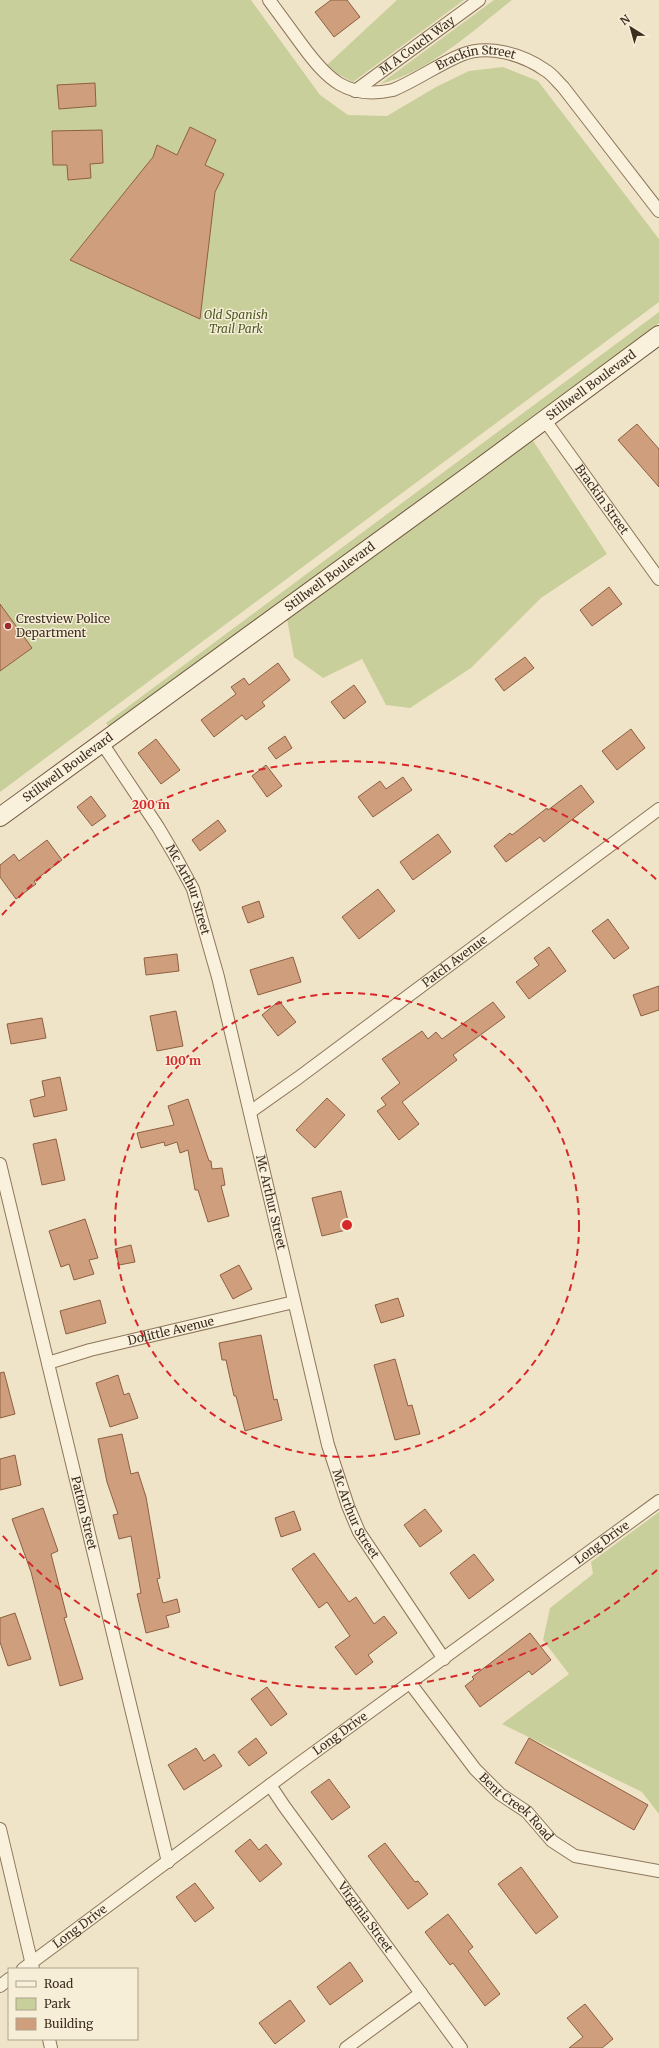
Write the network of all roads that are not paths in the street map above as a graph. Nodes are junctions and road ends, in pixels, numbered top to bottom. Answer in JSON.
{"nodes":[{"id":1,"x":269,"y":0,"type":"edge"},
{"id":2,"x":479,"y":0,"type":"edge"},
{"id":3,"x":355,"y":91,"type":"junction"},
{"id":4,"x":659,"y":211,"type":"edge"},
{"id":5,"x":659,"y":335,"type":"edge"},
{"id":6,"x":544,"y":419,"type":"junction"},
{"id":7,"x":659,"y":579,"type":"edge"},
{"id":8,"x":102,"y":743,"type":"junction"},
{"id":9,"x":659,"y":809,"type":"edge"},
{"id":10,"x":0,"y":817,"type":"edge"},
{"id":11,"x":250,"y":1112,"type":"junction"},
{"id":12,"x":0,"y":1164,"type":"edge"},
{"id":13,"x":294,"y":1302,"type":"junction"},
{"id":14,"x":48,"y":1363,"type":"junction"},
{"id":15,"x":659,"y":1501,"type":"edge"},
{"id":16,"x":444,"y":1659,"type":"junction"},
{"id":17,"x":410,"y":1683,"type":"junction"},
{"id":18,"x":270,"y":1785,"type":"junction"},
{"id":19,"x":0,"y":1829,"type":"edge"},
{"id":20,"x":168,"y":1862,"type":"junction"},
{"id":21,"x":659,"y":1871,"type":"edge"},
{"id":22,"x":29,"y":1967,"type":"edge"},
{"id":23,"x":8,"y":1980,"type":"edge"},
{"id":24,"x":0,"y":1986,"type":"edge"},
{"id":25,"x":421,"y":1993,"type":"junction"},
{"id":26,"x":346,"y":2048,"type":"edge"},
{"id":27,"x":461,"y":2048,"type":"edge"}],
"edges":[{"from":1,"to":3,"type":"street","name":"Brackin Street"},
{"from":2,"to":3,"type":"street","name":"M A Couch Way"},
{"from":3,"to":4,"type":"street","name":"Brackin Street"},
{"from":5,"to":6,"type":"street","name":"Stillwell Boulevard"},
{"from":6,"to":7,"type":"street","name":"Brackin Street"},
{"from":6,"to":8,"type":"street","name":"Stillwell Boulevard"},
{"from":8,"to":10,"type":"street","name":"Stillwell Boulevard"},
{"from":8,"to":11,"type":"street","name":"Mc Arthur Street"},
{"from":9,"to":11,"type":"street","name":"Patch Avenue"},
{"from":11,"to":13,"type":"street","name":"Mc Arthur Street"},
{"from":12,"to":14,"type":"street","name":"Patton Street"},
{"from":13,"to":14,"type":"street","name":"Dolittle Avenue"},
{"from":13,"to":16,"type":"street","name":"Mc Arthur Street"},
{"from":14,"to":20,"type":"street","name":"Patton Street"},
{"from":15,"to":16,"type":"street","name":"Long Drive"},
{"from":16,"to":17,"type":"street","name":"Long Drive"},
{"from":17,"to":18,"type":"street","name":"Long Drive"},
{"from":17,"to":21,"type":"street","name":"Bent Creek Road"},
{"from":18,"to":20,"type":"street","name":"Long Drive"},
{"from":18,"to":25,"type":"street","name":"Virginia Street"},
{"from":19,"to":22,"type":"street"},
{"from":20,"to":22,"type":"street","name":"Long Drive"},
{"from":23,"to":24,"type":"street"},
{"from":25,"to":26,"type":"street"},
{"from":25,"to":27,"type":"street","name":"Virginia Street"}]}
